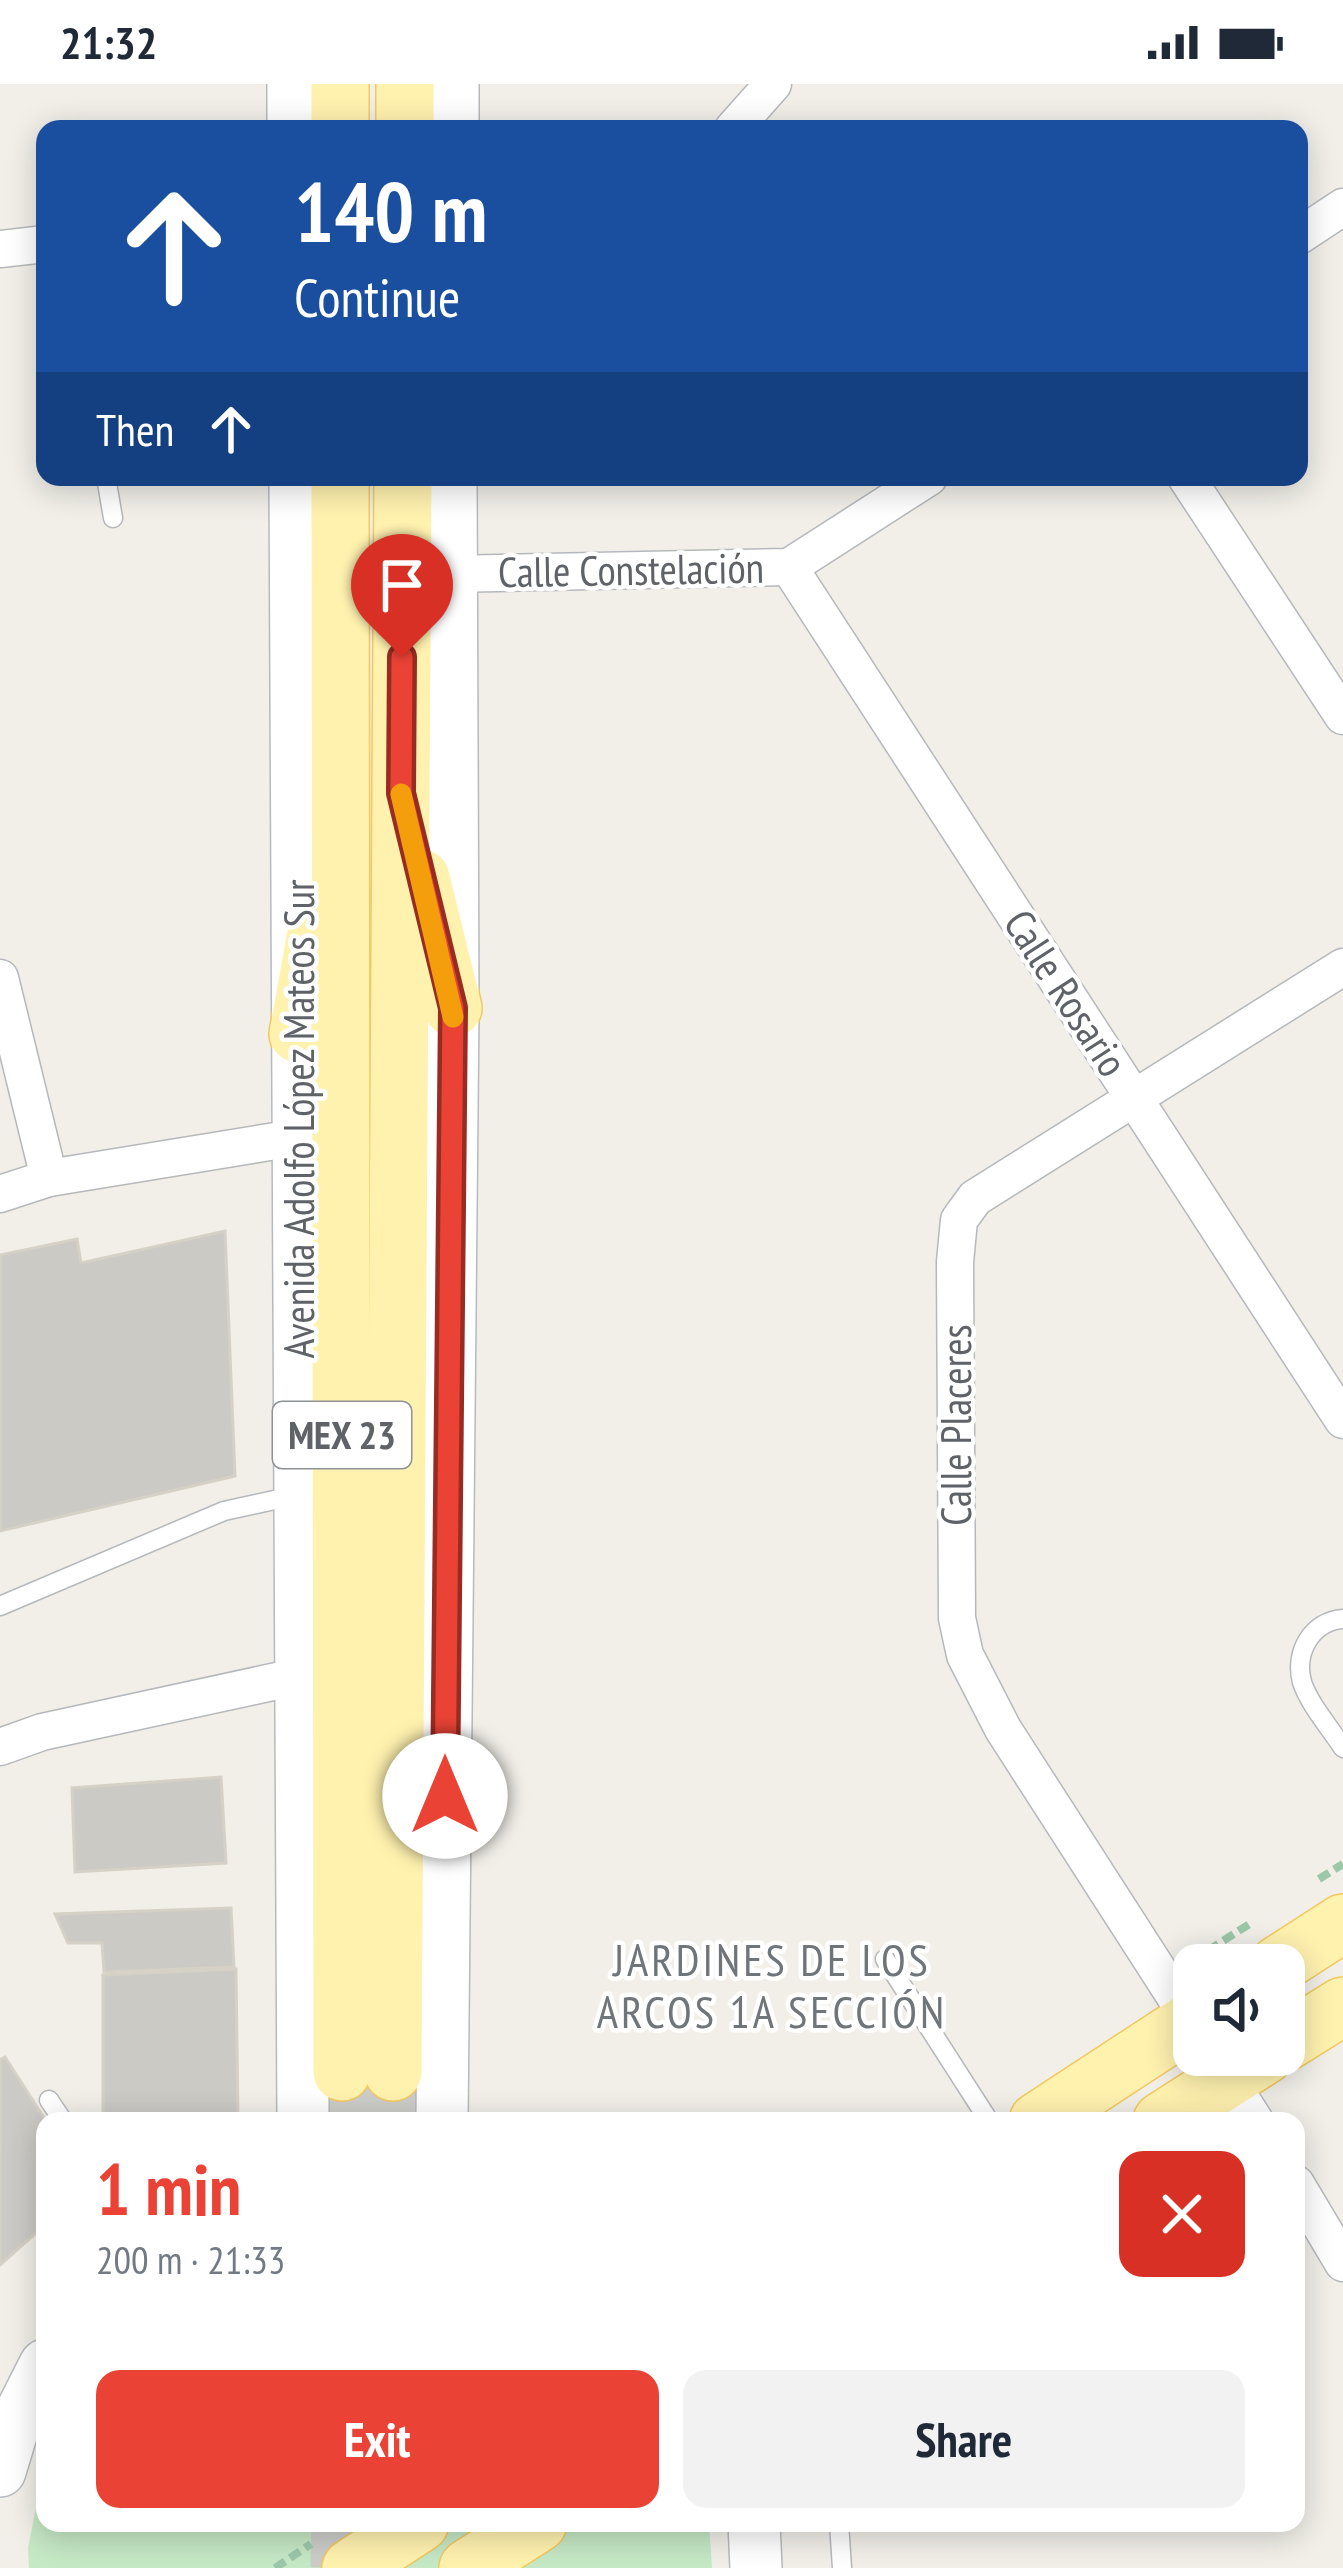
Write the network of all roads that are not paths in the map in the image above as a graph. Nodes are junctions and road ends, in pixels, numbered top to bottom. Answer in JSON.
{"nodes":[{"id":1,"x":292,"y":84,"type":"edge"},
{"id":2,"x":340,"y":84,"type":"edge"},
{"id":3,"x":405,"y":84,"type":"edge"},
{"id":4,"x":453,"y":84,"type":"edge"},
{"id":5,"x":772,"y":84,"type":"edge"},
{"id":6,"x":293,"y":120,"type":"edge"},
{"id":7,"x":340,"y":120,"type":"edge"},
{"id":8,"x":405,"y":120,"type":"edge"},
{"id":9,"x":453,"y":120,"type":"edge"},
{"id":10,"x":741,"y":120,"type":"edge"},
{"id":11,"x":1343,"y":207,"type":"edge"},
{"id":12,"x":1308,"y":230,"type":"edge"},
{"id":13,"x":36,"y":245,"type":"edge"},
{"id":14,"x":0,"y":249,"type":"edge"},
{"id":15,"x":108,"y":486,"type":"edge"},
{"id":16,"x":295,"y":486,"type":"edge"},
{"id":17,"x":340,"y":486,"type":"edge"},
{"id":18,"x":403,"y":486,"type":"edge"},
{"id":19,"x":451,"y":486,"type":"edge"},
{"id":20,"x":915,"y":486,"type":"edge"},
{"id":21,"x":1192,"y":486,"type":"edge"},
{"id":22,"x":113,"y":518,"type":"dead end"},
{"id":23,"x":789,"y":567,"type":"junction"},
{"id":24,"x":450,"y":574,"type":"junction"},
{"id":25,"x":1343,"y":716,"type":"edge"},
{"id":26,"x":401,"y":793,"type":"junction"},
{"id":27,"x":341,"y":798,"type":"junction"},
{"id":28,"x":1343,"y":967,"type":"edge"},
{"id":29,"x":0,"y":978,"type":"edge"},
{"id":30,"x":453,"y":1008,"type":"junction"},
{"id":31,"x":298,"y":1034,"type":"junction"},
{"id":32,"x":1135,"y":1098,"type":"junction"},
{"id":33,"x":300,"y":1137,"type":"junction"},
{"id":34,"x":49,"y":1178,"type":"junction"},
{"id":35,"x":0,"y":1194,"type":"edge"},
{"id":36,"x":1343,"y":1420,"type":"edge"},
{"id":37,"x":302,"y":1494,"type":"junction"},
{"id":38,"x":0,"y":1606,"type":"edge"},
{"id":39,"x":1343,"y":1619,"type":"edge"},
{"id":40,"x":300,"y":1676,"type":"junction"},
{"id":41,"x":0,"y":1747,"type":"edge"},
{"id":42,"x":1343,"y":1748,"type":"edge"},
{"id":43,"x":1343,"y":1923,"type":"edge"},
{"id":44,"x":1305,"y":1948,"type":"edge"},
{"id":45,"x":885,"y":1960,"type":"dead end"},
{"id":46,"x":1173,"y":1984,"type":"edge"},
{"id":47,"x":1343,"y":2006,"type":"edge"},
{"id":48,"x":1305,"y":2030,"type":"edge"},
{"id":49,"x":1173,"y":2071,"type":"edge"},
{"id":50,"x":1201,"y":2076,"type":"edge"},
{"id":51,"x":49,"y":2100,"type":"dead end"},
{"id":52,"x":57,"y":2112,"type":"edge"},
{"id":53,"x":303,"y":2112,"type":"tunnel mouth"},
{"id":54,"x":442,"y":2112,"type":"edge"},
{"id":55,"x":983,"y":2112,"type":"edge"},
{"id":56,"x":1062,"y":2112,"type":"edge"},
{"id":57,"x":1170,"y":2112,"type":"edge"},
{"id":58,"x":1305,"y":2199,"type":"edge"},
{"id":59,"x":1343,"y":2263,"type":"edge"},
{"id":60,"x":36,"y":2383,"type":"edge"},
{"id":61,"x":0,"y":2471,"type":"edge"},
{"id":62,"x":406,"y":2532,"type":"edge"},
{"id":63,"x":524,"y":2532,"type":"edge"},
{"id":64,"x":754,"y":2532,"type":"edge"},
{"id":65,"x":840,"y":2532,"type":"edge"},
{"id":66,"x":351,"y":2568,"type":"edge"},
{"id":67,"x":468,"y":2568,"type":"edge"},
{"id":68,"x":756,"y":2568,"type":"edge"},
{"id":69,"x":842,"y":2568,"type":"edge"}],
"edges":[{"from":1,"to":6,"type":"main road"},
{"from":2,"to":7,"type":"main road"},
{"from":3,"to":8,"type":"main road"},
{"from":4,"to":9,"type":"main road"},
{"from":5,"to":10,"type":"street"},
{"from":11,"to":12,"type":"street"},
{"from":13,"to":14,"type":"street"},
{"from":15,"to":22,"type":"lane"},
{"from":16,"to":31,"type":"main road","name":"Avenida Adolfo López Mateos Sur"},
{"from":17,"to":27,"type":"main road","name":"Avenida Adolfo López Mateos Sur","number":"MEX 23"},
{"from":18,"to":26,"type":"main road","name":"Avenida Adolfo López Mateos Sur","number":"MEX 23"},
{"from":19,"to":24,"type":"main road"},
{"from":20,"to":23,"type":"street","name":"Calle Constelación"},
{"from":21,"to":25,"type":"street"},
{"from":23,"to":24,"type":"street","name":"Calle Constelación"},
{"from":23,"to":32,"type":"street","name":"Calle Rosario"},
{"from":24,"to":30,"type":"main road"},
{"from":26,"to":27,"type":"main road","name":"Avenida Adolfo López Mateos Sur","number":"MEX 23"},
{"from":26,"to":30,"type":"main road"},
{"from":27,"to":31,"type":"main road"},
{"from":28,"to":32,"type":"street","name":"Calle Placeres"},
{"from":29,"to":34,"type":"street"},
{"from":30,"to":54,"type":"main road"},
{"from":31,"to":33,"type":"main road","name":"Avenida Adolfo López Mateos Sur"},
{"from":32,"to":36,"type":"street","name":"Calle Rosario"},
{"from":32,"to":46,"type":"street","name":"Calle Placeres"},
{"from":33,"to":34,"type":"street"},
{"from":33,"to":37,"type":"main road","name":"Avenida Adolfo López Mateos Sur"},
{"from":34,"to":35,"type":"street"},
{"from":37,"to":38,"type":"lane"},
{"from":37,"to":40,"type":"main road","name":"Avenida Adolfo López Mateos Sur"},
{"from":39,"to":42,"type":"lane"},
{"from":40,"to":41,"type":"street"},
{"from":40,"to":53,"type":"main road","name":"Avenida Adolfo López Mateos Sur"},
{"from":43,"to":44,"type":"main road"},
{"from":45,"to":55,"type":"lane"},
{"from":47,"to":48,"type":"main road"},
{"from":49,"to":56,"type":"main road"},
{"from":50,"to":57,"type":"main road"},
{"from":51,"to":52,"type":"lane"},
{"from":58,"to":59,"type":"street"},
{"from":60,"to":61,"type":"main road"},
{"from":62,"to":66,"type":"main road"},
{"from":63,"to":67,"type":"main road"},
{"from":64,"to":68,"type":"main road"},
{"from":65,"to":69,"type":"lane"}]}
